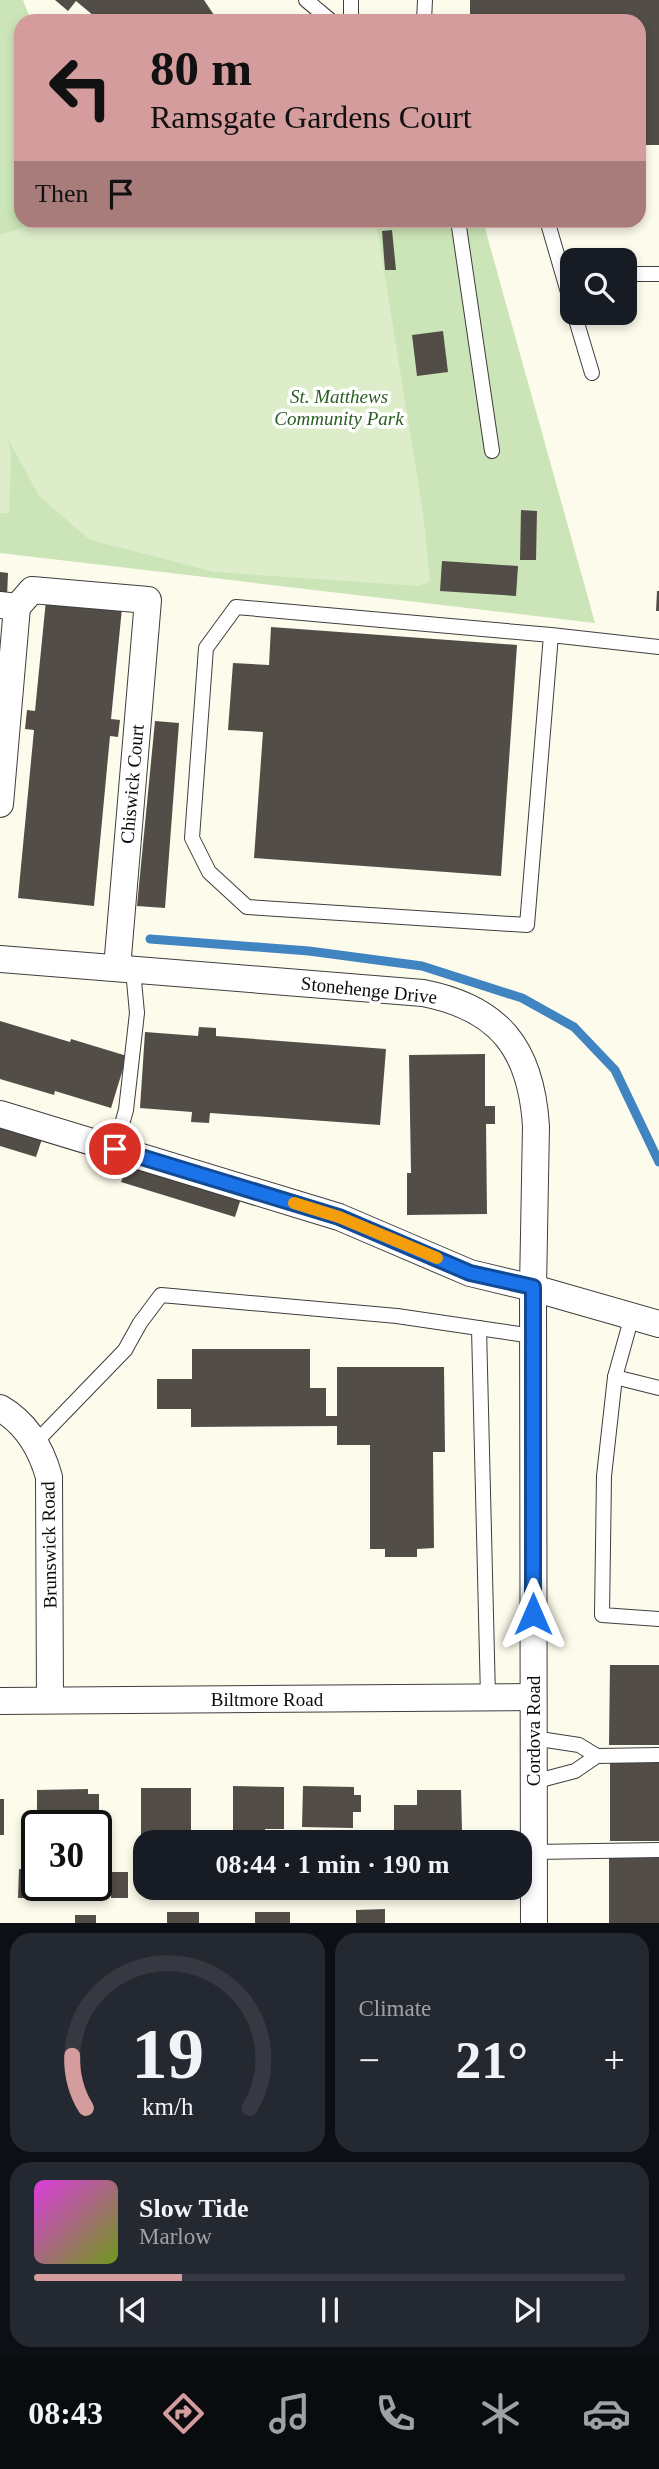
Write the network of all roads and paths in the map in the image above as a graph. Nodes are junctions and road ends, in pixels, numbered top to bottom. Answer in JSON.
{"nodes":[{"id":1,"x":306,"y":0,"type":"edge"},
{"id":2,"x":323,"y":14,"type":"edge"},
{"id":3,"x":459,"y":228,"type":"edge"},
{"id":4,"x":550,"y":228,"type":"edge"},
{"id":5,"x":560,"y":255,"type":"edge"},
{"id":6,"x":637,"y":274,"type":"edge"},
{"id":7,"x":659,"y":274,"type":"edge"},
{"id":8,"x":578,"y":325,"type":"edge"},
{"id":9,"x":592,"y":373,"type":"dead end"},
{"id":10,"x":492,"y":451,"type":"dead end"},
{"id":11,"x":9,"y":606,"type":"edge"},
{"id":12,"x":551,"y":635,"type":"junction"},
{"id":13,"x":659,"y":647,"type":"edge"},
{"id":14,"x":0,"y":804,"type":"edge"},
{"id":15,"x":0,"y":958,"type":"edge"},
{"id":16,"x":125,"y":969,"type":"junction"},
{"id":17,"x":0,"y":1114,"type":"edge"},
{"id":18,"x":115,"y":1149,"type":"junction"},
{"id":19,"x":533,"y":1287,"type":"junction"},
{"id":20,"x":632,"y":1316,"type":"junction"},
{"id":21,"x":659,"y":1324,"type":"edge"},
{"id":22,"x":479,"y":1328,"type":"junction"},
{"id":23,"x":533,"y":1336,"type":"junction"},
{"id":24,"x":615,"y":1377,"type":"junction"},
{"id":25,"x":659,"y":1388,"type":"edge"},
{"id":26,"x":0,"y":1408,"type":"edge"},
{"id":27,"x":36,"y":1443,"type":"junction"},
{"id":28,"x":659,"y":1619,"type":"edge"},
{"id":29,"x":488,"y":1697,"type":"junction"},
{"id":30,"x":533,"y":1697,"type":"junction"},
{"id":31,"x":50,"y":1700,"type":"junction"},
{"id":32,"x":0,"y":1701,"type":"edge"},
{"id":33,"x":533,"y":1738,"type":"junction"},
{"id":34,"x":659,"y":1755,"type":"edge"},
{"id":35,"x":597,"y":1756,"type":"junction"},
{"id":36,"x":533,"y":1782,"type":"junction"},
{"id":37,"x":659,"y":1850,"type":"edge"},
{"id":38,"x":534,"y":1852,"type":"junction"},
{"id":39,"x":534,"y":1923,"type":"edge"}],
"edges":[{"from":1,"to":2,"type":"lane"},
{"from":3,"to":10,"type":"lane"},
{"from":4,"to":5,"type":"lane"},
{"from":6,"to":7,"type":"lane"},
{"from":8,"to":9,"type":"lane"},
{"from":11,"to":14,"type":"street"},
{"from":11,"to":16,"type":"street","name":"Chiswick Court"},
{"from":12,"to":12,"type":"lane"},
{"from":12,"to":13,"type":"lane"},
{"from":15,"to":16,"type":"street","name":"Stonehenge Drive"},
{"from":16,"to":18,"type":"lane"},
{"from":16,"to":19,"type":"street","name":"Stonehenge Drive"},
{"from":17,"to":18,"type":"street"},
{"from":18,"to":19,"type":"street"},
{"from":19,"to":20,"type":"street"},
{"from":19,"to":23,"type":"street","name":"Cordova Road"},
{"from":20,"to":21,"type":"street"},
{"from":20,"to":24,"type":"lane"},
{"from":22,"to":23,"type":"lane"},
{"from":22,"to":27,"type":"lane"},
{"from":22,"to":29,"type":"lane"},
{"from":23,"to":30,"type":"street","name":"Cordova Road"},
{"from":24,"to":25,"type":"lane"},
{"from":24,"to":28,"type":"lane"},
{"from":26,"to":27,"type":"street","name":"Brunswick Road"},
{"from":27,"to":31,"type":"street","name":"Brunswick Road"},
{"from":29,"to":30,"type":"street","name":"Biltmore Road"},
{"from":29,"to":31,"type":"street","name":"Biltmore Road"},
{"from":30,"to":33,"type":"street","name":"Cordova Road"},
{"from":31,"to":32,"type":"street","name":"Biltmore Road"},
{"from":33,"to":35,"type":"lane"},
{"from":33,"to":36,"type":"street","name":"Cordova Road"},
{"from":34,"to":35,"type":"lane"},
{"from":35,"to":36,"type":"lane"},
{"from":36,"to":38,"type":"street","name":"Cordova Road"},
{"from":37,"to":38,"type":"lane"},
{"from":38,"to":39,"type":"street","name":"Cordova Road"}]}
